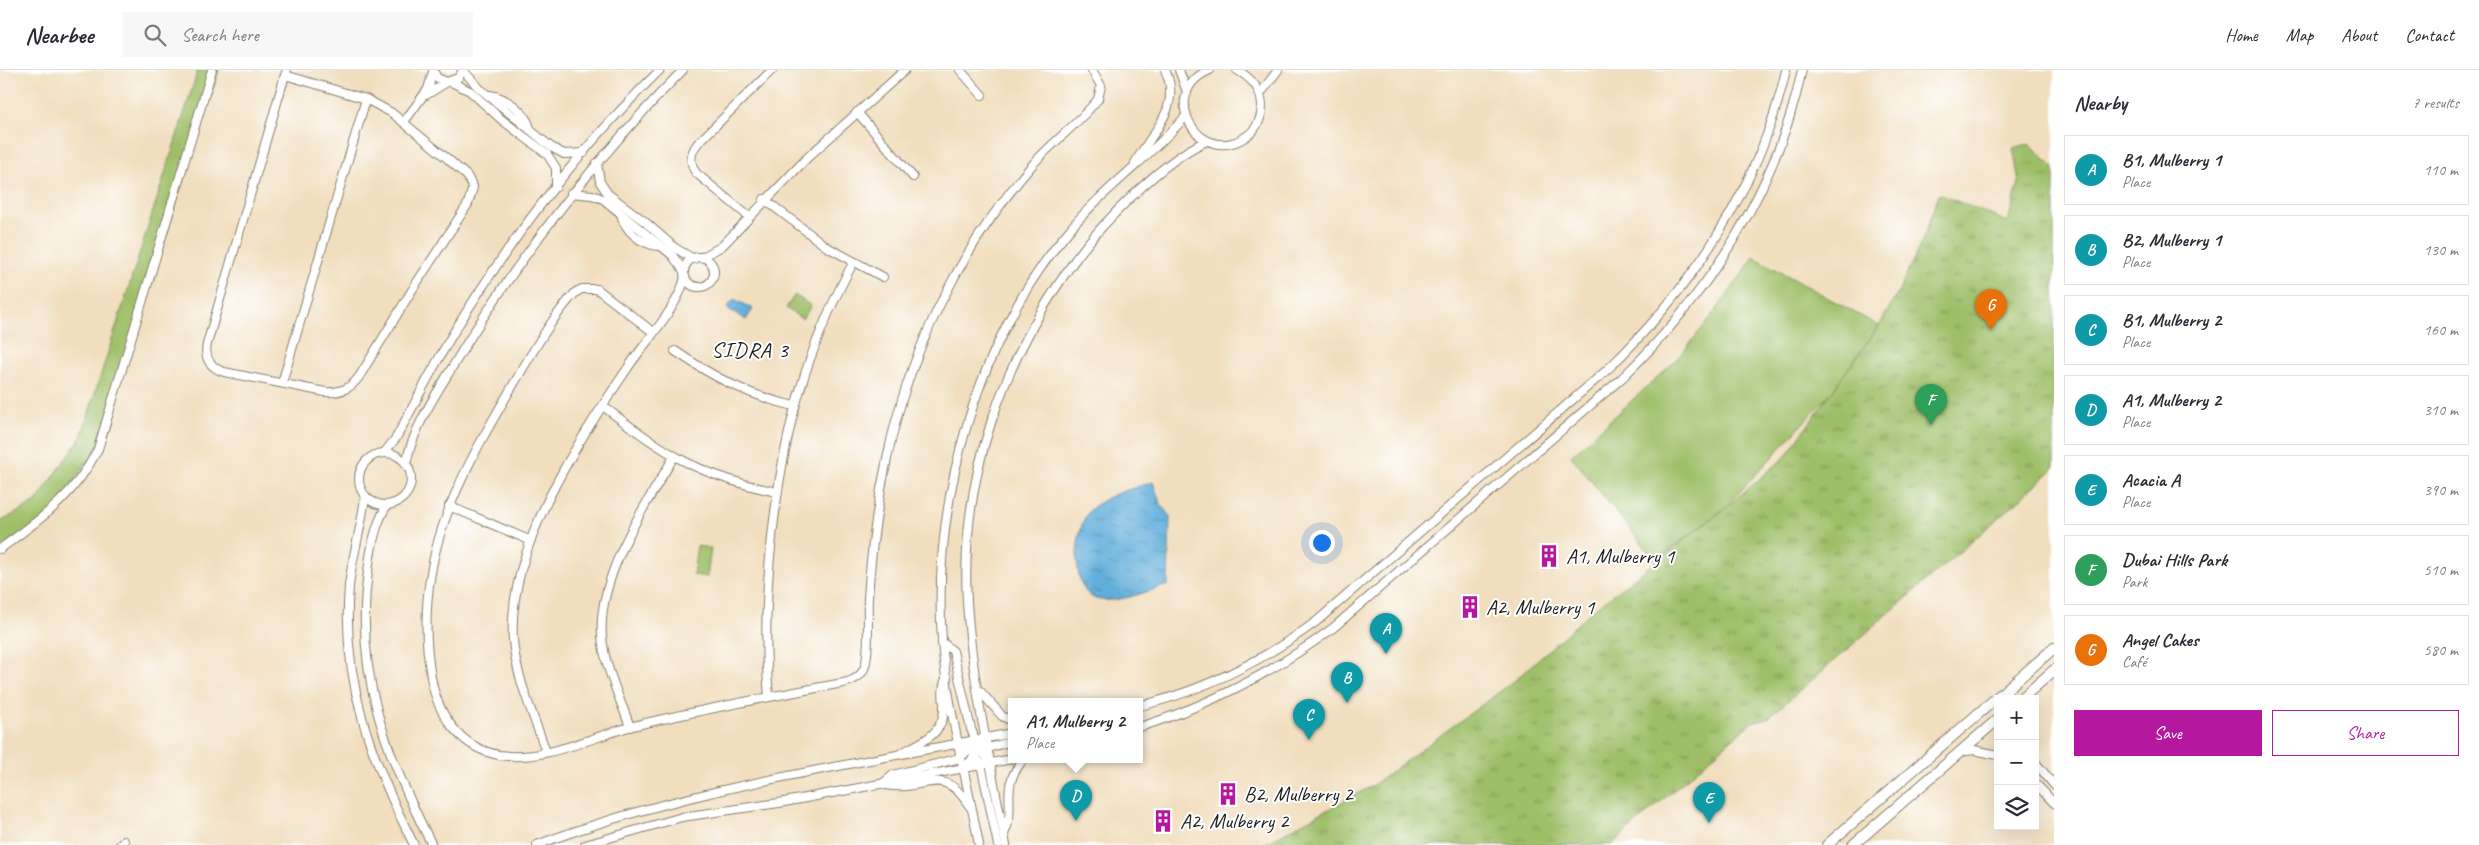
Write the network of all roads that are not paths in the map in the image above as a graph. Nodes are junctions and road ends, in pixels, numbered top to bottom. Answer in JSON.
{"nodes":[{"id":1,"x":212,"y":70,"type":"edge"},
{"id":2,"x":463,"y":70,"type":"edge"},
{"id":3,"x":660,"y":70,"type":"edge"},
{"id":4,"x":683,"y":70,"type":"edge"},
{"id":5,"x":772,"y":70,"type":"edge"},
{"id":6,"x":905,"y":70,"type":"edge"},
{"id":7,"x":960,"y":70,"type":"edge"},
{"id":8,"x":1092,"y":70,"type":"edge"},
{"id":9,"x":1165,"y":70,"type":"edge"},
{"id":10,"x":1179,"y":70,"type":"edge"},
{"id":11,"x":1210,"y":70,"type":"edge"},
{"id":12,"x":1237,"y":70,"type":"edge"},
{"id":13,"x":1278,"y":70,"type":"edge"},
{"id":14,"x":1786,"y":70,"type":"edge"},
{"id":15,"x":1802,"y":70,"type":"edge"},
{"id":16,"x":433,"y":71,"type":"edge"},
{"id":17,"x":286,"y":72,"type":"edge"},
{"id":18,"x":449,"y":82,"type":"junction"},
{"id":19,"x":1187,"y":92,"type":"junction"},
{"id":20,"x":1260,"y":94,"type":"junction"},
{"id":21,"x":982,"y":95,"type":"dead end"},
{"id":22,"x":424,"y":96,"type":"junction"},
{"id":23,"x":366,"y":99,"type":"junction"},
{"id":24,"x":857,"y":112,"type":"junction"},
{"id":25,"x":1186,"y":116,"type":"junction"},
{"id":26,"x":404,"y":122,"type":"junction"},
{"id":27,"x":1207,"y":141,"type":"junction"},
{"id":28,"x":584,"y":153,"type":"junction"},
{"id":29,"x":597,"y":163,"type":"junction"},
{"id":30,"x":1132,"y":170,"type":"junction"},
{"id":31,"x":913,"y":177,"type":"dead end"},
{"id":32,"x":556,"y":187,"type":"junction"},
{"id":33,"x":571,"y":193,"type":"junction"},
{"id":34,"x":764,"y":199,"type":"junction"},
{"id":35,"x":748,"y":216,"type":"junction"},
{"id":36,"x":722,"y":246,"type":"junction"},
{"id":37,"x":698,"y":258,"type":"junction"},
{"id":38,"x":853,"y":262,"type":"junction"},
{"id":39,"x":713,"y":268,"type":"junction"},
{"id":40,"x":685,"y":274,"type":"junction"},
{"id":41,"x":882,"y":277,"type":"dead end"},
{"id":42,"x":697,"y":287,"type":"junction"},
{"id":43,"x":677,"y":300,"type":"junction"},
{"id":44,"x":653,"y":332,"type":"junction"},
{"id":45,"x":675,"y":351,"type":"dead end"},
{"id":46,"x":282,"y":383,"type":"junction"},
{"id":47,"x":603,"y":406,"type":"junction"},
{"id":48,"x":794,"y":406,"type":"junction"},
{"id":49,"x":1557,"y":413,"type":"junction"},
{"id":50,"x":1567,"y":426,"type":"junction"},
{"id":51,"x":384,"y":453,"type":"junction"},
{"id":52,"x":674,"y":457,"type":"junction"},
{"id":53,"x":406,"y":464,"type":"junction"},
{"id":54,"x":777,"y":492,"type":"junction"},
{"id":55,"x":365,"y":496,"type":"junction"},
{"id":56,"x":387,"y":505,"type":"junction"},
{"id":57,"x":449,"y":506,"type":"junction"},
{"id":58,"x":529,"y":540,"type":"junction"},
{"id":59,"x":0,"y":549,"type":"edge"},
{"id":60,"x":942,"y":642,"type":"junction"},
{"id":61,"x":2054,"y":648,"type":"edge"},
{"id":62,"x":2054,"y":670,"type":"edge"},
{"id":63,"x":947,"y":677,"type":"junction"},
{"id":64,"x":978,"y":689,"type":"junction"},
{"id":65,"x":2026,"y":695,"type":"edge"},
{"id":66,"x":769,"y":697,"type":"junction"},
{"id":67,"x":1143,"y":705,"type":"edge"},
{"id":68,"x":1008,"y":719,"type":"edge"},
{"id":69,"x":1994,"y":722,"type":"edge"},
{"id":70,"x":1143,"y":726,"type":"edge"},
{"id":71,"x":630,"y":727,"type":"junction"},
{"id":72,"x":1008,"y":734,"type":"edge"},
{"id":73,"x":987,"y":738,"type":"junction"},
{"id":74,"x":959,"y":743,"type":"junction"},
{"id":75,"x":1008,"y":743,"type":"edge"},
{"id":76,"x":978,"y":748,"type":"junction"},
{"id":77,"x":546,"y":752,"type":"junction"},
{"id":78,"x":1960,"y":752,"type":"junction"},
{"id":79,"x":1994,"y":754,"type":"edge"},
{"id":80,"x":892,"y":757,"type":"junction"},
{"id":81,"x":962,"y":757,"type":"junction"},
{"id":82,"x":1008,"y":760,"type":"edge"},
{"id":83,"x":991,"y":763,"type":"junction"},
{"id":84,"x":1021,"y":763,"type":"edge"},
{"id":85,"x":981,"y":764,"type":"junction"},
{"id":86,"x":964,"y":768,"type":"junction"},
{"id":87,"x":2039,"y":768,"type":"edge"},
{"id":88,"x":882,"y":784,"type":"junction"},
{"id":89,"x":2037,"y":785,"type":"edge"},
{"id":90,"x":2054,"y":785,"type":"edge"},
{"id":91,"x":2054,"y":803,"type":"edge"},
{"id":92,"x":973,"y":813,"type":"junction"},
{"id":93,"x":1004,"y":834,"type":"junction"},
{"id":94,"x":414,"y":845,"type":"edge"},
{"id":95,"x":432,"y":845,"type":"edge"},
{"id":96,"x":537,"y":845,"type":"edge"},
{"id":97,"x":586,"y":845,"type":"edge"},
{"id":98,"x":979,"y":845,"type":"edge"},
{"id":99,"x":998,"y":845,"type":"edge"},
{"id":100,"x":1006,"y":845,"type":"edge"},
{"id":101,"x":1827,"y":845,"type":"edge"},
{"id":102,"x":1853,"y":845,"type":"edge"}],
"edges":[{"from":1,"to":59,"type":"street"},
{"from":2,"to":18,"type":"street"},
{"from":2,"to":28,"type":"street"},
{"from":3,"to":28,"type":"street"},
{"from":4,"to":29,"type":"street"},
{"from":5,"to":35,"type":"street"},
{"from":6,"to":24,"type":"street"},
{"from":7,"to":21,"type":"street"},
{"from":8,"to":66,"type":"street"},
{"from":9,"to":30,"type":"street"},
{"from":10,"to":19,"type":"street"},
{"from":11,"to":19,"type":"street"},
{"from":12,"to":20,"type":"street"},
{"from":13,"to":20,"type":"street"},
{"from":14,"to":49,"type":"street"},
{"from":15,"to":50,"type":"street"},
{"from":16,"to":18,"type":"street"},
{"from":16,"to":22,"type":"street"},
{"from":17,"to":23,"type":"street"},
{"from":17,"to":46,"type":"street"},
{"from":18,"to":22,"type":"street"},
{"from":18,"to":32,"type":"street"},
{"from":19,"to":25,"type":"street"},
{"from":20,"to":27,"type":"street"},
{"from":22,"to":26,"type":"street"},
{"from":23,"to":26,"type":"street"},
{"from":23,"to":46,"type":"street"},
{"from":24,"to":31,"type":"street"},
{"from":24,"to":34,"type":"street"},
{"from":25,"to":27,"type":"street"},
{"from":25,"to":30,"type":"street"},
{"from":26,"to":46,"type":"street"},
{"from":27,"to":64,"type":"street"},
{"from":28,"to":32,"type":"street"},
{"from":29,"to":33,"type":"street"},
{"from":29,"to":37,"type":"street"},
{"from":30,"to":60,"type":"street"},
{"from":32,"to":51,"type":"street"},
{"from":33,"to":40,"type":"street"},
{"from":33,"to":53,"type":"street"},
{"from":34,"to":35,"type":"street"},
{"from":34,"to":38,"type":"street"},
{"from":35,"to":36,"type":"street"},
{"from":36,"to":37,"type":"street"},
{"from":36,"to":39,"type":"street"},
{"from":37,"to":39,"type":"street"},
{"from":37,"to":40,"type":"street"},
{"from":38,"to":41,"type":"street"},
{"from":38,"to":48,"type":"street"},
{"from":39,"to":42,"type":"street"},
{"from":40,"to":42,"type":"street"},
{"from":40,"to":43,"type":"street"},
{"from":42,"to":43,"type":"street"},
{"from":43,"to":44,"type":"street"},
{"from":44,"to":47,"type":"street"},
{"from":44,"to":57,"type":"street"},
{"from":45,"to":48,"type":"street"},
{"from":47,"to":52,"type":"street"},
{"from":47,"to":58,"type":"street"},
{"from":48,"to":54,"type":"street"},
{"from":49,"to":50,"type":"street"},
{"from":49,"to":67,"type":"street"},
{"from":50,"to":70,"type":"street"},
{"from":51,"to":53,"type":"street"},
{"from":51,"to":55,"type":"street"},
{"from":52,"to":54,"type":"street"},
{"from":52,"to":71,"type":"street"},
{"from":53,"to":56,"type":"street"},
{"from":54,"to":66,"type":"street"},
{"from":55,"to":56,"type":"street"},
{"from":55,"to":94,"type":"street"},
{"from":56,"to":95,"type":"street"},
{"from":57,"to":58,"type":"street"},
{"from":57,"to":77,"type":"street"},
{"from":58,"to":77,"type":"street"},
{"from":60,"to":63,"type":"street"},
{"from":60,"to":76,"type":"street"},
{"from":61,"to":101,"type":"main road"},
{"from":62,"to":65,"type":"main road"},
{"from":63,"to":74,"type":"street"},
{"from":63,"to":80,"type":"street"},
{"from":64,"to":68,"type":"street"},
{"from":64,"to":73,"type":"street"},
{"from":66,"to":71,"type":"street"},
{"from":69,"to":78,"type":"main road"},
{"from":71,"to":77,"type":"street"},
{"from":72,"to":73,"type":"street"},
{"from":73,"to":76,"type":"street"},
{"from":73,"to":76,"type":"street"},
{"from":74,"to":76,"type":"street"},
{"from":74,"to":80,"type":"street"},
{"from":74,"to":81,"type":"street"},
{"from":75,"to":76,"type":"street"},
{"from":76,"to":81,"type":"street"},
{"from":76,"to":83,"type":"street"},
{"from":76,"to":85,"type":"street"},
{"from":76,"to":86,"type":"street"},
{"from":78,"to":79,"type":"street"},
{"from":78,"to":102,"type":"main road"},
{"from":80,"to":96,"type":"street"},
{"from":81,"to":86,"type":"street"},
{"from":81,"to":88,"type":"street"},
{"from":82,"to":83,"type":"street"},
{"from":83,"to":85,"type":"street"},
{"from":83,"to":93,"type":"street"},
{"from":84,"to":93,"type":"street"},
{"from":85,"to":86,"type":"street"},
{"from":85,"to":99,"type":"street"},
{"from":86,"to":88,"type":"street"},
{"from":86,"to":92,"type":"street"},
{"from":87,"to":90,"type":"street"},
{"from":88,"to":92,"type":"street"},
{"from":88,"to":97,"type":"street"},
{"from":89,"to":91,"type":"street"},
{"from":92,"to":98,"type":"street"},
{"from":93,"to":100,"type":"street"}]}
